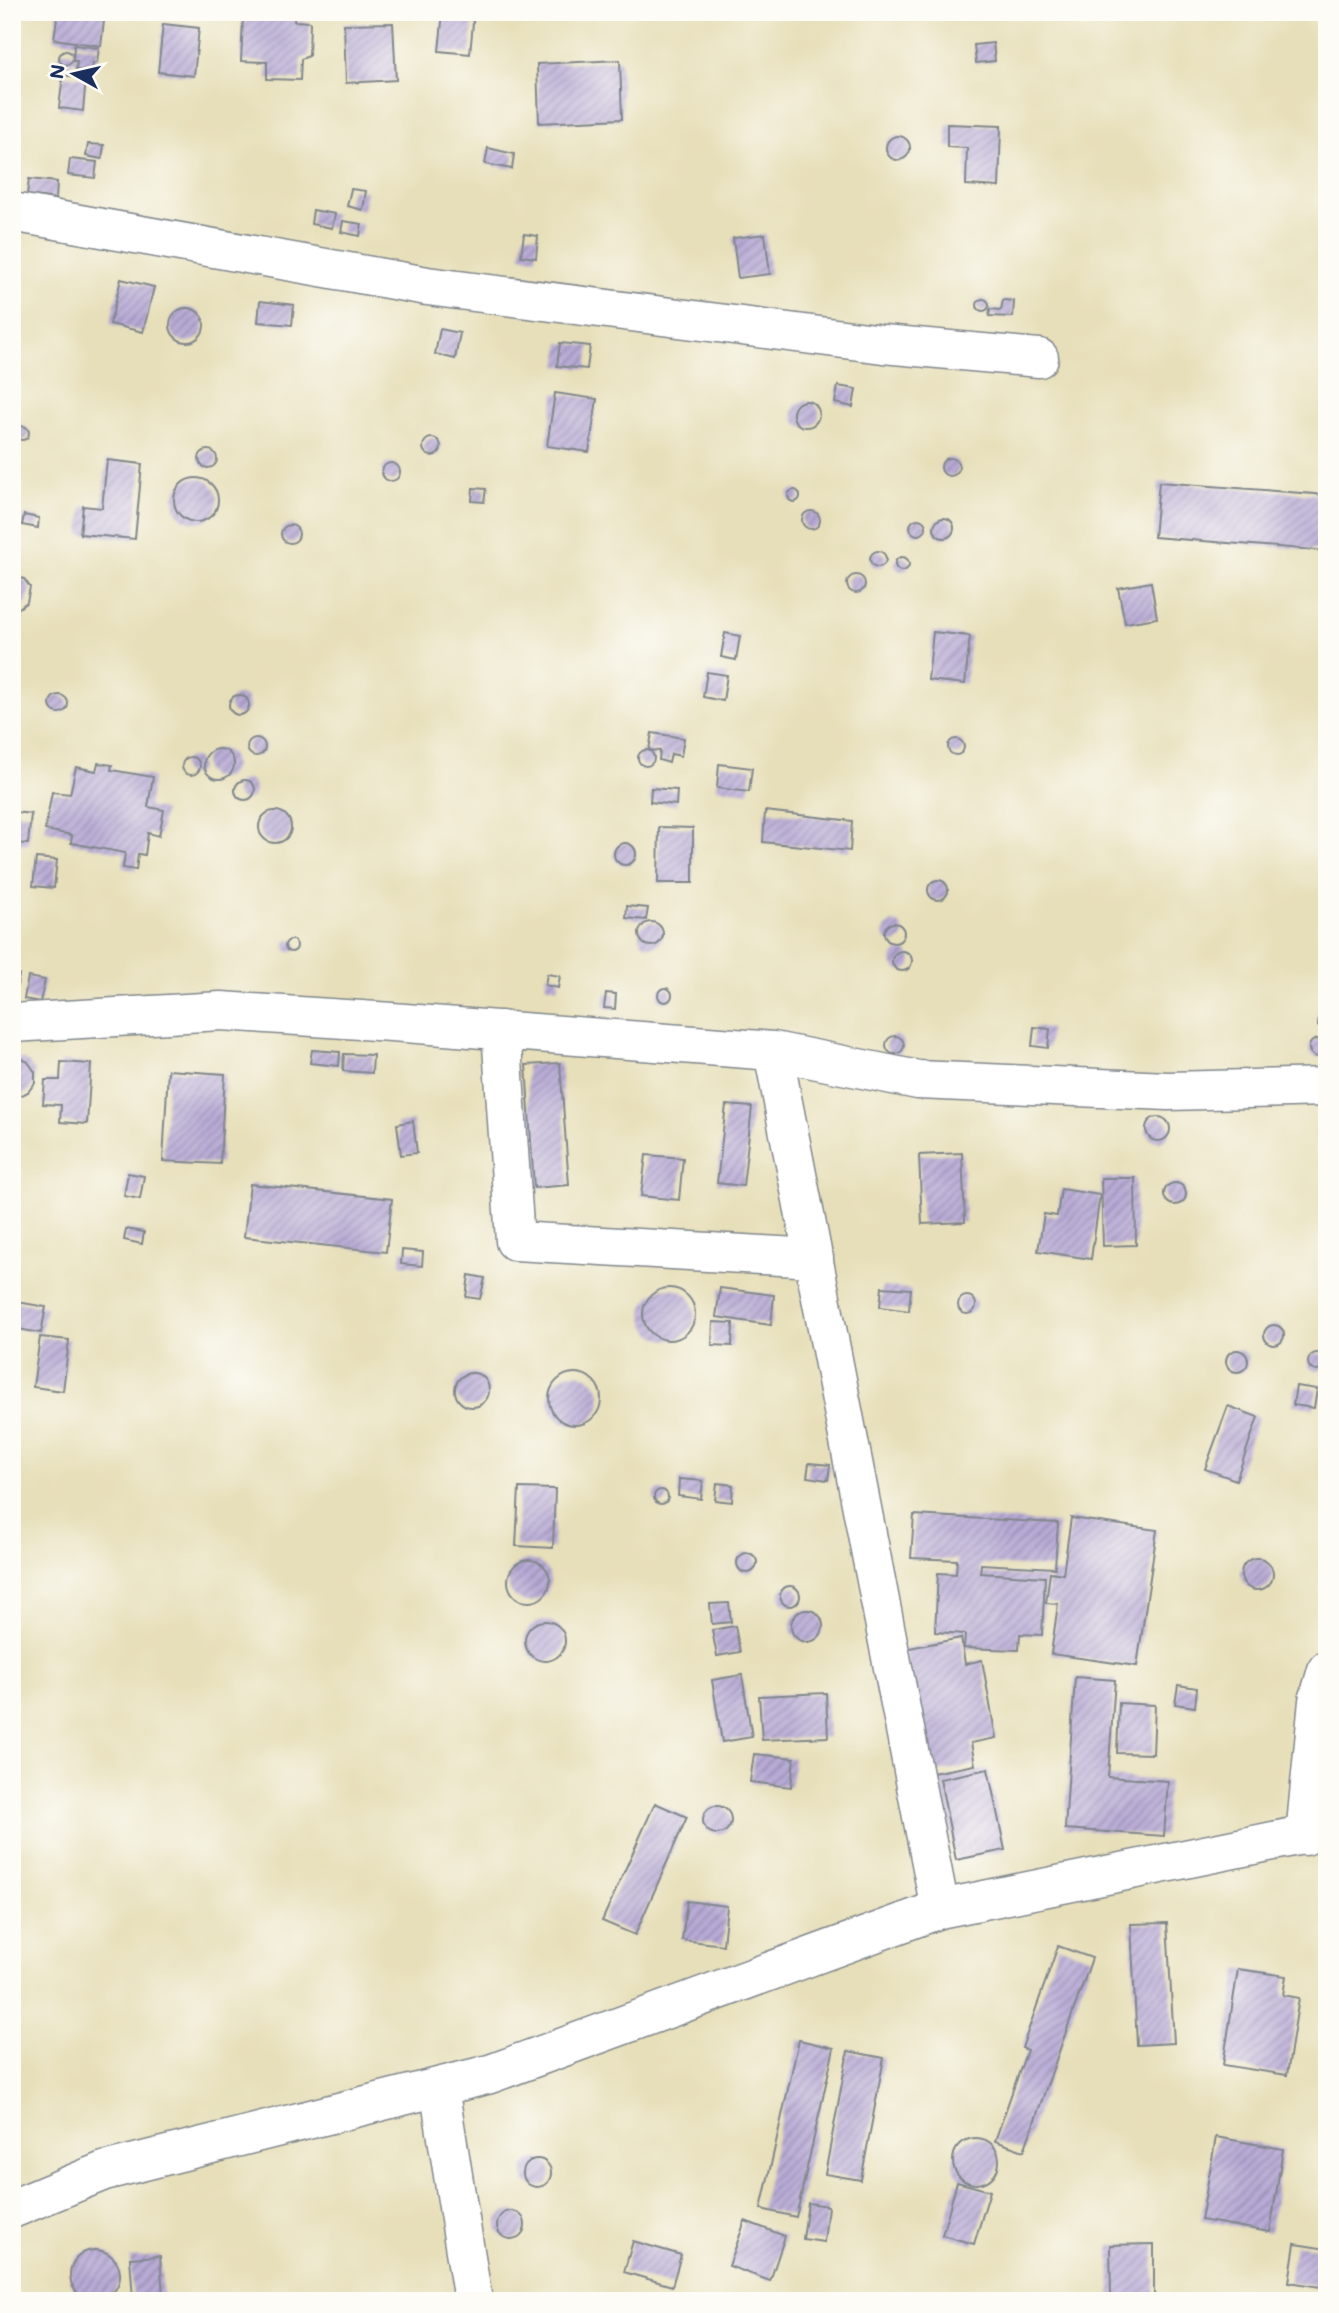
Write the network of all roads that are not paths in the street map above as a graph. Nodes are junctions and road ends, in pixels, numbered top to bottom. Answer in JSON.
{"nodes":[{"id":1,"x":12,"y":212,"type":"edge"},
{"id":2,"x":1039,"y":358,"type":"dead end"},
{"id":3,"x":12,"y":1023,"type":"edge"},
{"id":4,"x":501,"y":1030,"type":"junction"},
{"id":5,"x":773,"y":1051,"type":"junction"},
{"id":6,"x":1327,"y":1087,"type":"edge"},
{"id":7,"x":814,"y":1258,"type":"junction"},
{"id":8,"x":1327,"y":1670,"type":"edge"},
{"id":9,"x":1316,"y":1833,"type":"edge"},
{"id":10,"x":940,"y":1909,"type":"junction"},
{"id":11,"x":439,"y":2087,"type":"junction"},
{"id":12,"x":12,"y":2209,"type":"edge"},
{"id":13,"x":473,"y":2301,"type":"edge"}],
"edges":[{"from":1,"to":2,"type":"street"},
{"from":3,"to":4,"type":"street"},
{"from":4,"to":5,"type":"street"},
{"from":4,"to":7,"type":"street"},
{"from":5,"to":6,"type":"street"},
{"from":5,"to":7,"type":"street"},
{"from":7,"to":10,"type":"street"},
{"from":8,"to":9,"type":"street"},
{"from":9,"to":10,"type":"street"},
{"from":10,"to":11,"type":"street"},
{"from":11,"to":12,"type":"street"},
{"from":11,"to":13,"type":"street"}]}
